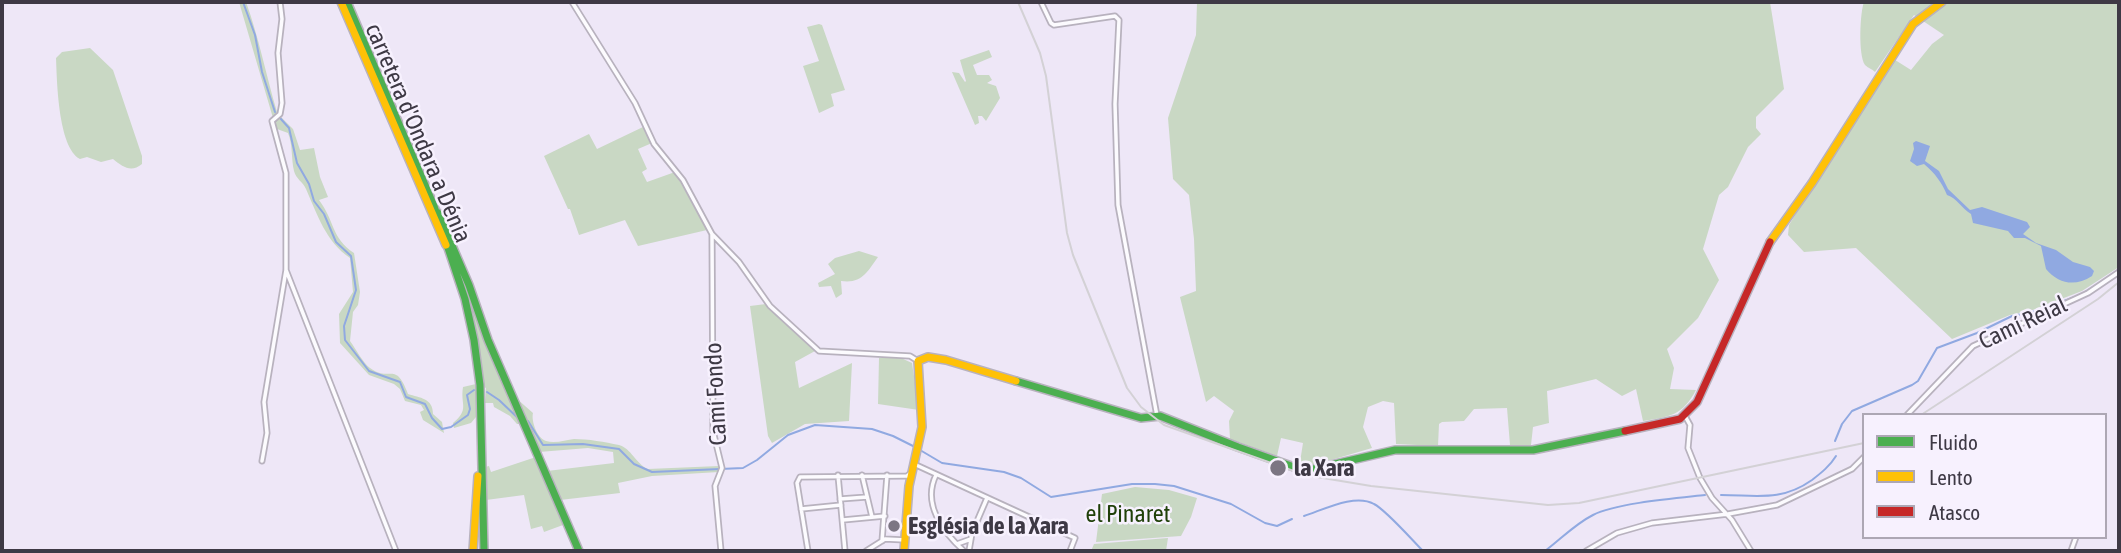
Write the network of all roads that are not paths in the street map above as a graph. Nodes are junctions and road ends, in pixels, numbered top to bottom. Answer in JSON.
{"nodes":[{"id":1,"x":280,"y":2,"type":"edge"},
{"id":2,"x":341,"y":2,"type":"edge"},
{"id":3,"x":347,"y":2,"type":"edge"},
{"id":4,"x":572,"y":2,"type":"edge"},
{"id":5,"x":1041,"y":2,"type":"edge"},
{"id":6,"x":1942,"y":2,"type":"edge"},
{"id":7,"x":435,"y":206,"type":"junction"},
{"id":8,"x":712,"y":234,"type":"junction"},
{"id":9,"x":286,"y":270,"type":"junction"},
{"id":10,"x":2119,"y":272,"type":"edge"},
{"id":11,"x":460,"y":280,"type":"junction"},
{"id":12,"x":918,"y":361,"type":"junction"},
{"id":13,"x":1909,"y":413,"type":"edge"},
{"id":14,"x":1157,"y":416,"type":"junction"},
{"id":15,"x":1685,"y":416,"type":"junction"},
{"id":16,"x":481,"y":418,"type":"junction"},
{"id":17,"x":1862,"y":459,"type":"edge"},
{"id":18,"x":914,"y":460,"type":"junction"},
{"id":19,"x":262,"y":461,"type":"dead end"},
{"id":20,"x":838,"y":475,"type":"junction"},
{"id":21,"x":862,"y":475,"type":"junction"},
{"id":22,"x":887,"y":475,"type":"junction"},
{"id":23,"x":936,"y":475,"type":"junction"},
{"id":24,"x":909,"y":477,"type":"junction"},
{"id":25,"x":867,"y":497,"type":"junction"},
{"id":26,"x":988,"y":498,"type":"junction"},
{"id":27,"x":841,"y":502,"type":"junction"},
{"id":28,"x":801,"y":509,"type":"junction"},
{"id":29,"x":1728,"y":514,"type":"junction"},
{"id":30,"x":885,"y":516,"type":"junction"},
{"id":31,"x":872,"y":517,"type":"junction"},
{"id":32,"x":843,"y":520,"type":"junction"},
{"id":33,"x":971,"y":539,"type":"junction"},
{"id":34,"x":905,"y":540,"type":"junction"},
{"id":35,"x":882,"y":541,"type":"junction"},
{"id":36,"x":957,"y":544,"type":"junction"},
{"id":37,"x":396,"y":551,"type":"edge"},
{"id":38,"x":473,"y":551,"type":"edge"},
{"id":39,"x":484,"y":551,"type":"edge"},
{"id":40,"x":579,"y":551,"type":"edge"},
{"id":41,"x":721,"y":551,"type":"edge"},
{"id":42,"x":808,"y":551,"type":"edge"},
{"id":43,"x":845,"y":551,"type":"edge"},
{"id":44,"x":866,"y":551,"type":"edge"},
{"id":45,"x":904,"y":551,"type":"edge"},
{"id":46,"x":967,"y":551,"type":"edge"},
{"id":47,"x":1070,"y":551,"type":"edge"},
{"id":48,"x":1586,"y":551,"type":"edge"},
{"id":49,"x":1751,"y":551,"type":"edge"}],
"edges":[{"from":1,"to":9,"type":"street"},
{"from":2,"to":11,"type":"main road","name":"carretera d'Ondara a Dénia"},
{"from":3,"to":7,"type":"main road","name":"carretera d'Ondara a Dénia"},
{"from":4,"to":8,"type":"street"},
{"from":5,"to":14,"type":"street"},
{"from":6,"to":15,"type":"main road"},
{"from":7,"to":11,"type":"main road","name":"carretera d'Ondara a Dénia"},
{"from":7,"to":40,"type":"main road"},
{"from":8,"to":12,"type":"street"},
{"from":8,"to":41,"type":"street","name":"Camí Fondo"},
{"from":9,"to":19,"type":"street"},
{"from":9,"to":37,"type":"street"},
{"from":10,"to":13,"type":"street","name":"Camí Reial"},
{"from":11,"to":16,"type":"main road","name":"carretera d'Ondara a Dénia"},
{"from":12,"to":14,"type":"main road"},
{"from":12,"to":18,"type":"main road"},
{"from":14,"to":15,"type":"main road"},
{"from":15,"to":29,"type":"street"},
{"from":16,"to":38,"type":"main road"},
{"from":16,"to":39,"type":"main road","name":"carretera d'Ondara a Dénia"},
{"from":17,"to":29,"type":"street"},
{"from":18,"to":23,"type":"street"},
{"from":18,"to":24,"type":"main road"},
{"from":20,"to":21,"type":"street"},
{"from":20,"to":27,"type":"street"},
{"from":20,"to":28,"type":"street"},
{"from":21,"to":22,"type":"street"},
{"from":21,"to":25,"type":"street"},
{"from":22,"to":24,"type":"street"},
{"from":22,"to":30,"type":"street"},
{"from":23,"to":26,"type":"street"},
{"from":23,"to":36,"type":"street"},
{"from":24,"to":34,"type":"main road"},
{"from":25,"to":27,"type":"street"},
{"from":25,"to":31,"type":"street"},
{"from":26,"to":33,"type":"street"},
{"from":26,"to":47,"type":"street"},
{"from":27,"to":28,"type":"street"},
{"from":27,"to":32,"type":"street"},
{"from":28,"to":42,"type":"street"},
{"from":29,"to":48,"type":"street"},
{"from":29,"to":49,"type":"street"},
{"from":30,"to":31,"type":"street"},
{"from":30,"to":35,"type":"street"},
{"from":31,"to":32,"type":"street"},
{"from":32,"to":43,"type":"street"},
{"from":33,"to":36,"type":"street"},
{"from":33,"to":46,"type":"street"},
{"from":34,"to":35,"type":"street"},
{"from":34,"to":45,"type":"main road"},
{"from":35,"to":44,"type":"street"},
{"from":36,"to":46,"type":"street"}]}
